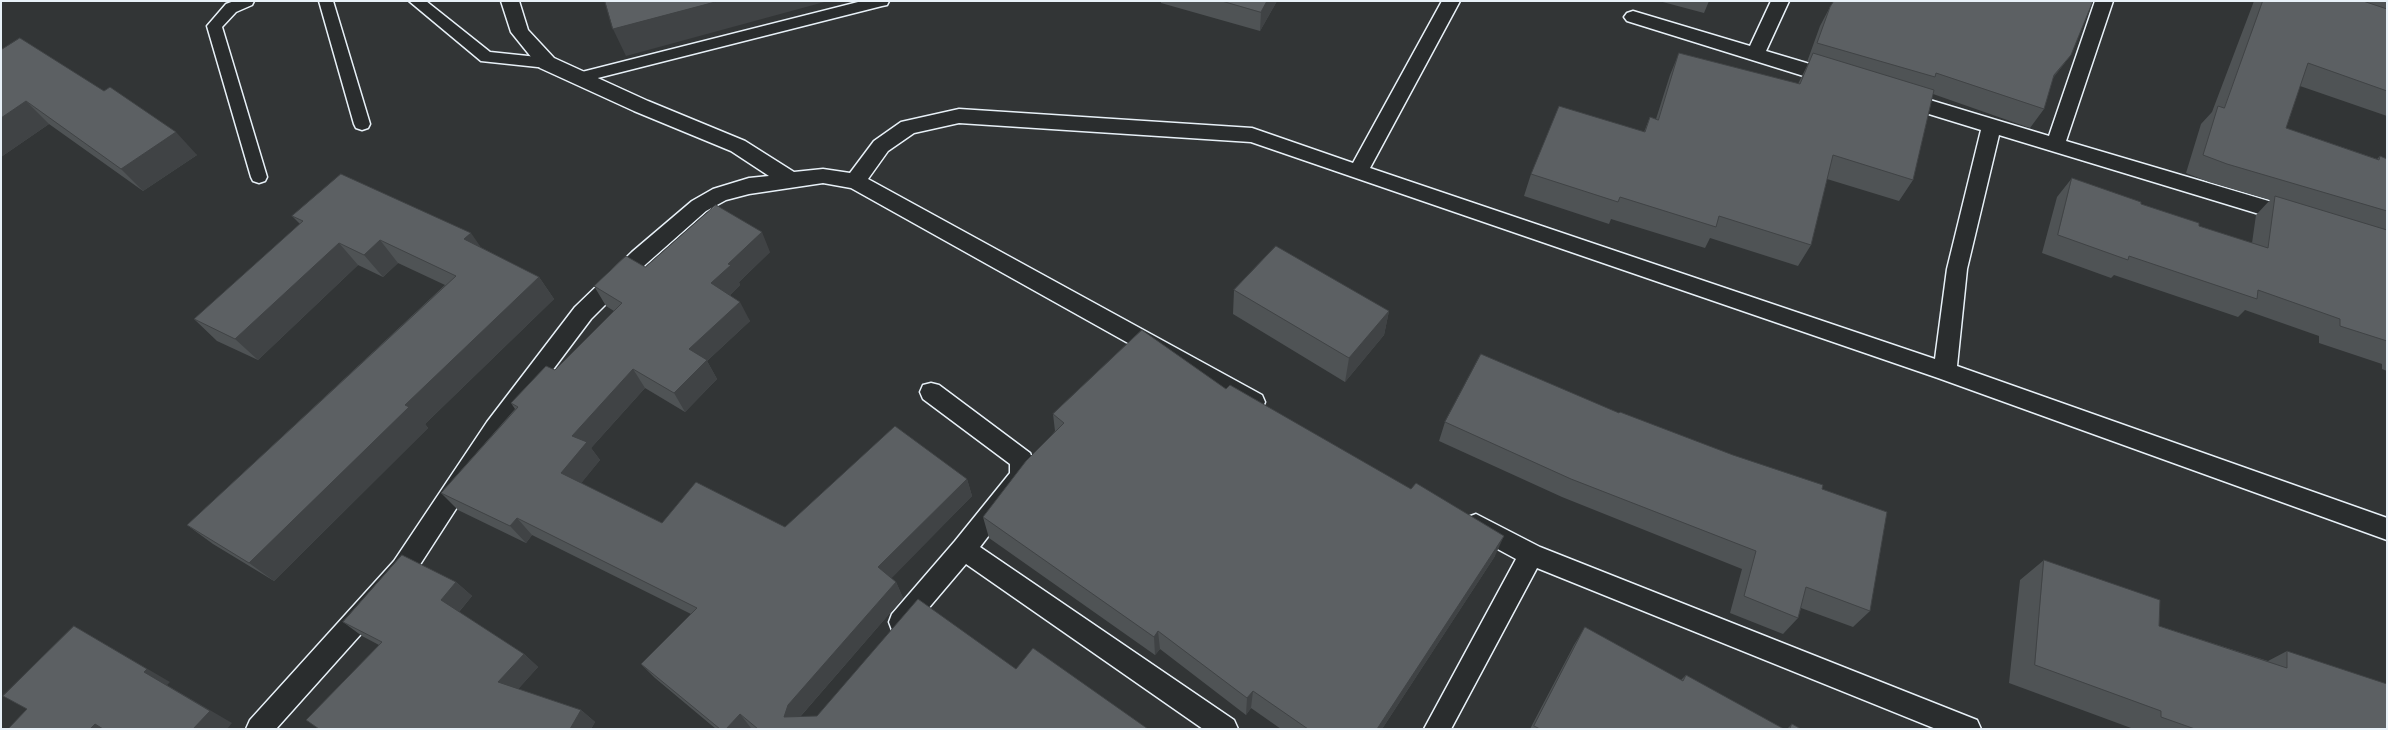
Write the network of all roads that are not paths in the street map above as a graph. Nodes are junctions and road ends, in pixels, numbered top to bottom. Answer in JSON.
{"nodes":[{"id":1,"x":247,"y":1,"type":"edge"},
{"id":2,"x":326,"y":1,"type":"edge"},
{"id":3,"x":416,"y":1,"type":"edge"},
{"id":4,"x":510,"y":1,"type":"edge"},
{"id":5,"x":882,"y":1,"type":"edge"},
{"id":6,"x":1451,"y":1,"type":"edge"},
{"id":7,"x":1780,"y":1,"type":"edge"},
{"id":8,"x":2104,"y":1,"type":"edge"},
{"id":9,"x":1633,"y":17,"type":"dead end"},
{"id":10,"x":1755,"y":54,"type":"junction"},
{"id":11,"x":547,"y":63,"type":"junction"},
{"id":12,"x":578,"y":78,"type":"junction"},
{"id":13,"x":1847,"y":82,"type":"edge"},
{"id":14,"x":1885,"y":94,"type":"edge"},
{"id":15,"x":362,"y":124,"type":"dead end"},
{"id":16,"x":1992,"y":126,"type":"junction"},
{"id":17,"x":2055,"y":145,"type":"junction"},
{"id":18,"x":1358,"y":172,"type":"junction"},
{"id":19,"x":258,"y":177,"type":"dead end"},
{"id":20,"x":791,"y":180,"type":"junction"},
{"id":21,"x":856,"y":181,"type":"junction"},
{"id":22,"x":2312,"y":222,"type":"edge"},
{"id":23,"x":1945,"y":371,"type":"junction"},
{"id":24,"x":931,"y":392,"type":"dead end"},
{"id":25,"x":1269,"y":411,"type":"edge"},
{"id":26,"x":1455,"y":514,"type":"edge"},
{"id":27,"x":2387,"y":529,"type":"edge"},
{"id":28,"x":964,"y":549,"type":"junction"},
{"id":29,"x":1532,"y":555,"type":"junction"},
{"id":30,"x":886,"y":639,"type":"edge"},
{"id":31,"x":259,"y":729,"type":"edge"},
{"id":32,"x":1225,"y":729,"type":"edge"},
{"id":33,"x":1437,"y":729,"type":"edge"},
{"id":34,"x":1968,"y":729,"type":"edge"}],
"edges":[{"from":1,"to":19,"type":"lane"},
{"from":2,"to":15,"type":"lane"},
{"from":3,"to":11,"type":"lane"},
{"from":4,"to":11,"type":"street"},
{"from":5,"to":12,"type":"lane"},
{"from":6,"to":18,"type":"street"},
{"from":7,"to":10,"type":"street"},
{"from":8,"to":17,"type":"street"},
{"from":9,"to":10,"type":"street"},
{"from":10,"to":13,"type":"street"},
{"from":11,"to":12,"type":"street"},
{"from":12,"to":20,"type":"street"},
{"from":14,"to":16,"type":"street"},
{"from":16,"to":17,"type":"street"},
{"from":16,"to":23,"type":"street"},
{"from":17,"to":22,"type":"street"},
{"from":18,"to":21,"type":"street"},
{"from":18,"to":23,"type":"street"},
{"from":20,"to":21,"type":"street"},
{"from":20,"to":31,"type":"street"},
{"from":21,"to":25,"type":"street"},
{"from":23,"to":27,"type":"street"},
{"from":24,"to":28,"type":"street"},
{"from":26,"to":29,"type":"street"},
{"from":28,"to":30,"type":"street"},
{"from":28,"to":32,"type":"street"},
{"from":29,"to":33,"type":"street"},
{"from":29,"to":34,"type":"street"}]}
